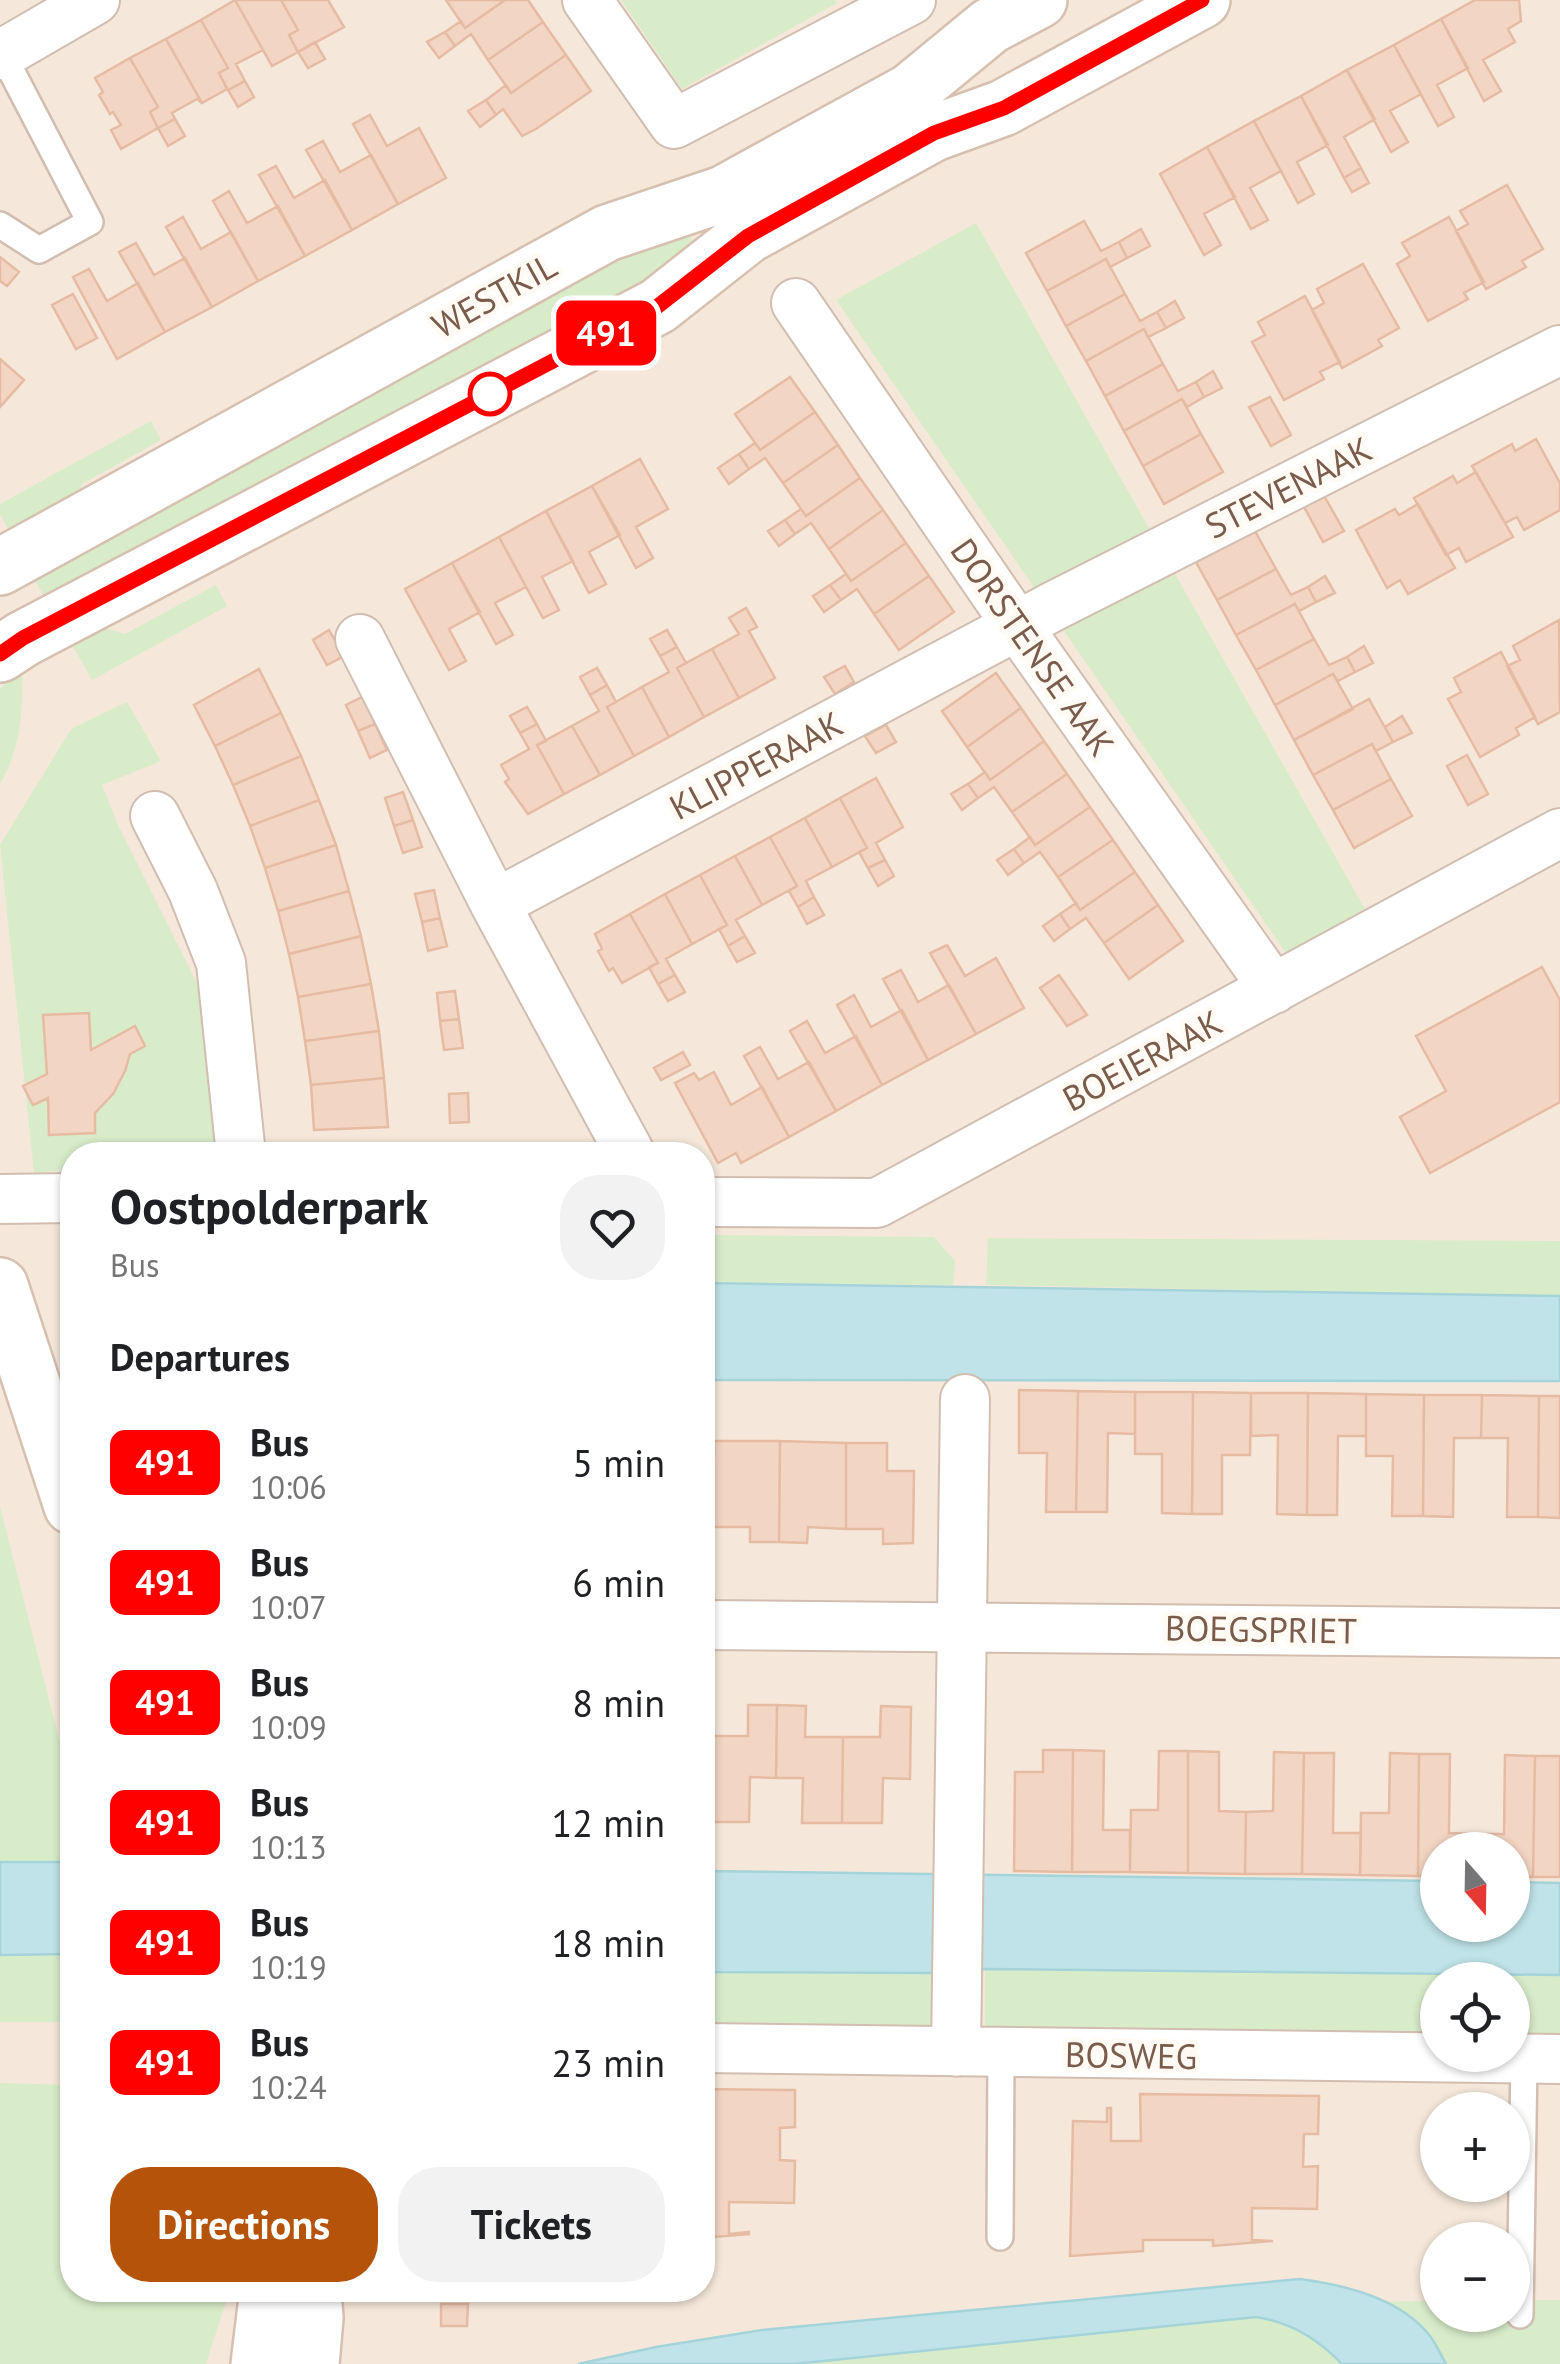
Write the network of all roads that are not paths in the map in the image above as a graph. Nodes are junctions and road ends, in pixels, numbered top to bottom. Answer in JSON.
{"nodes":[{"id":1,"x":95,"y":0,"type":"edge"},
{"id":2,"x":587,"y":0,"type":"edge"},
{"id":3,"x":911,"y":0,"type":"edge"},
{"id":4,"x":1040,"y":0,"type":"edge"},
{"id":5,"x":1202,"y":0,"type":"edge"},
{"id":6,"x":1,"y":54,"type":"edge"},
{"id":7,"x":0,"y":225,"type":"edge"},
{"id":8,"x":796,"y":303,"type":"dead end"},
{"id":9,"x":1560,"y":350,"type":"edge"},
{"id":10,"x":0,"y":568,"type":"edge"},
{"id":11,"x":1018,"y":626,"type":"junction"},
{"id":12,"x":360,"y":639,"type":"dead end"},
{"id":13,"x":0,"y":654,"type":"edge"},
{"id":14,"x":155,"y":816,"type":"dead end"},
{"id":15,"x":1560,"y":832,"type":"edge"},
{"id":16,"x":495,"y":904,"type":"junction"},
{"id":17,"x":1274,"y":988,"type":"junction"},
{"id":18,"x":240,"y":1142,"type":"edge"},
{"id":19,"x":624,"y":1142,"type":"edge"},
{"id":20,"x":0,"y":1198,"type":"edge"},
{"id":21,"x":60,"y":1198,"type":"edge"},
{"id":22,"x":715,"y":1202,"type":"edge"},
{"id":23,"x":0,"y":1286,"type":"edge"},
{"id":24,"x":965,"y":1399,"type":"dead end"},
{"id":25,"x":60,"y":1469,"type":"edge"},
{"id":26,"x":962,"y":1625,"type":"junction"},
{"id":27,"x":715,"y":1626,"type":"edge"},
{"id":28,"x":1560,"y":1633,"type":"edge"},
{"id":29,"x":715,"y":2048,"type":"edge"},
{"id":30,"x":979,"y":2053,"type":"junction"},
{"id":31,"x":1542,"y":2059,"type":"edge"},
{"id":32,"x":1528,"y":2222,"type":"edge"},
{"id":33,"x":1000,"y":2238,"type":"dead end"},
{"id":34,"x":267,"y":2302,"type":"edge"},
{"id":35,"x":314,"y":2302,"type":"edge"},
{"id":36,"x":259,"y":2364,"type":"edge"},
{"id":37,"x":311,"y":2364,"type":"edge"}],
"edges":[{"from":1,"to":6,"type":"street"},
{"from":2,"to":3,"type":"street"},
{"from":4,"to":10,"type":"street","name":"WESTKIL"},
{"from":5,"to":13,"type":"street"},
{"from":6,"to":7,"type":"lane"},
{"from":8,"to":11,"type":"street","name":"DORSTENSE AAK"},
{"from":9,"to":11,"type":"street","name":"STEVENAAK"},
{"from":11,"to":16,"type":"street","name":"KLIPPERAAK"},
{"from":11,"to":17,"type":"street","name":"DORSTENSE AAK"},
{"from":12,"to":16,"type":"street"},
{"from":14,"to":18,"type":"street"},
{"from":15,"to":17,"type":"street","name":"BOEIERAAK"},
{"from":16,"to":19,"type":"street"},
{"from":17,"to":22,"type":"street","name":"BOEIERAAK"},
{"from":20,"to":21,"type":"street"},
{"from":23,"to":25,"type":"street"},
{"from":24,"to":26,"type":"street"},
{"from":26,"to":27,"type":"street","name":"BOEGSPRIET"},
{"from":26,"to":28,"type":"street","name":"BOEGSPRIET"},
{"from":26,"to":30,"type":"street"},
{"from":29,"to":30,"type":"street","name":"BOSWEG"},
{"from":30,"to":31,"type":"street","name":"BOSWEG"},
{"from":30,"to":33,"type":"lane"},
{"from":31,"to":32,"type":"lane"},
{"from":34,"to":36,"type":"street"},
{"from":35,"to":37,"type":"street"}]}
